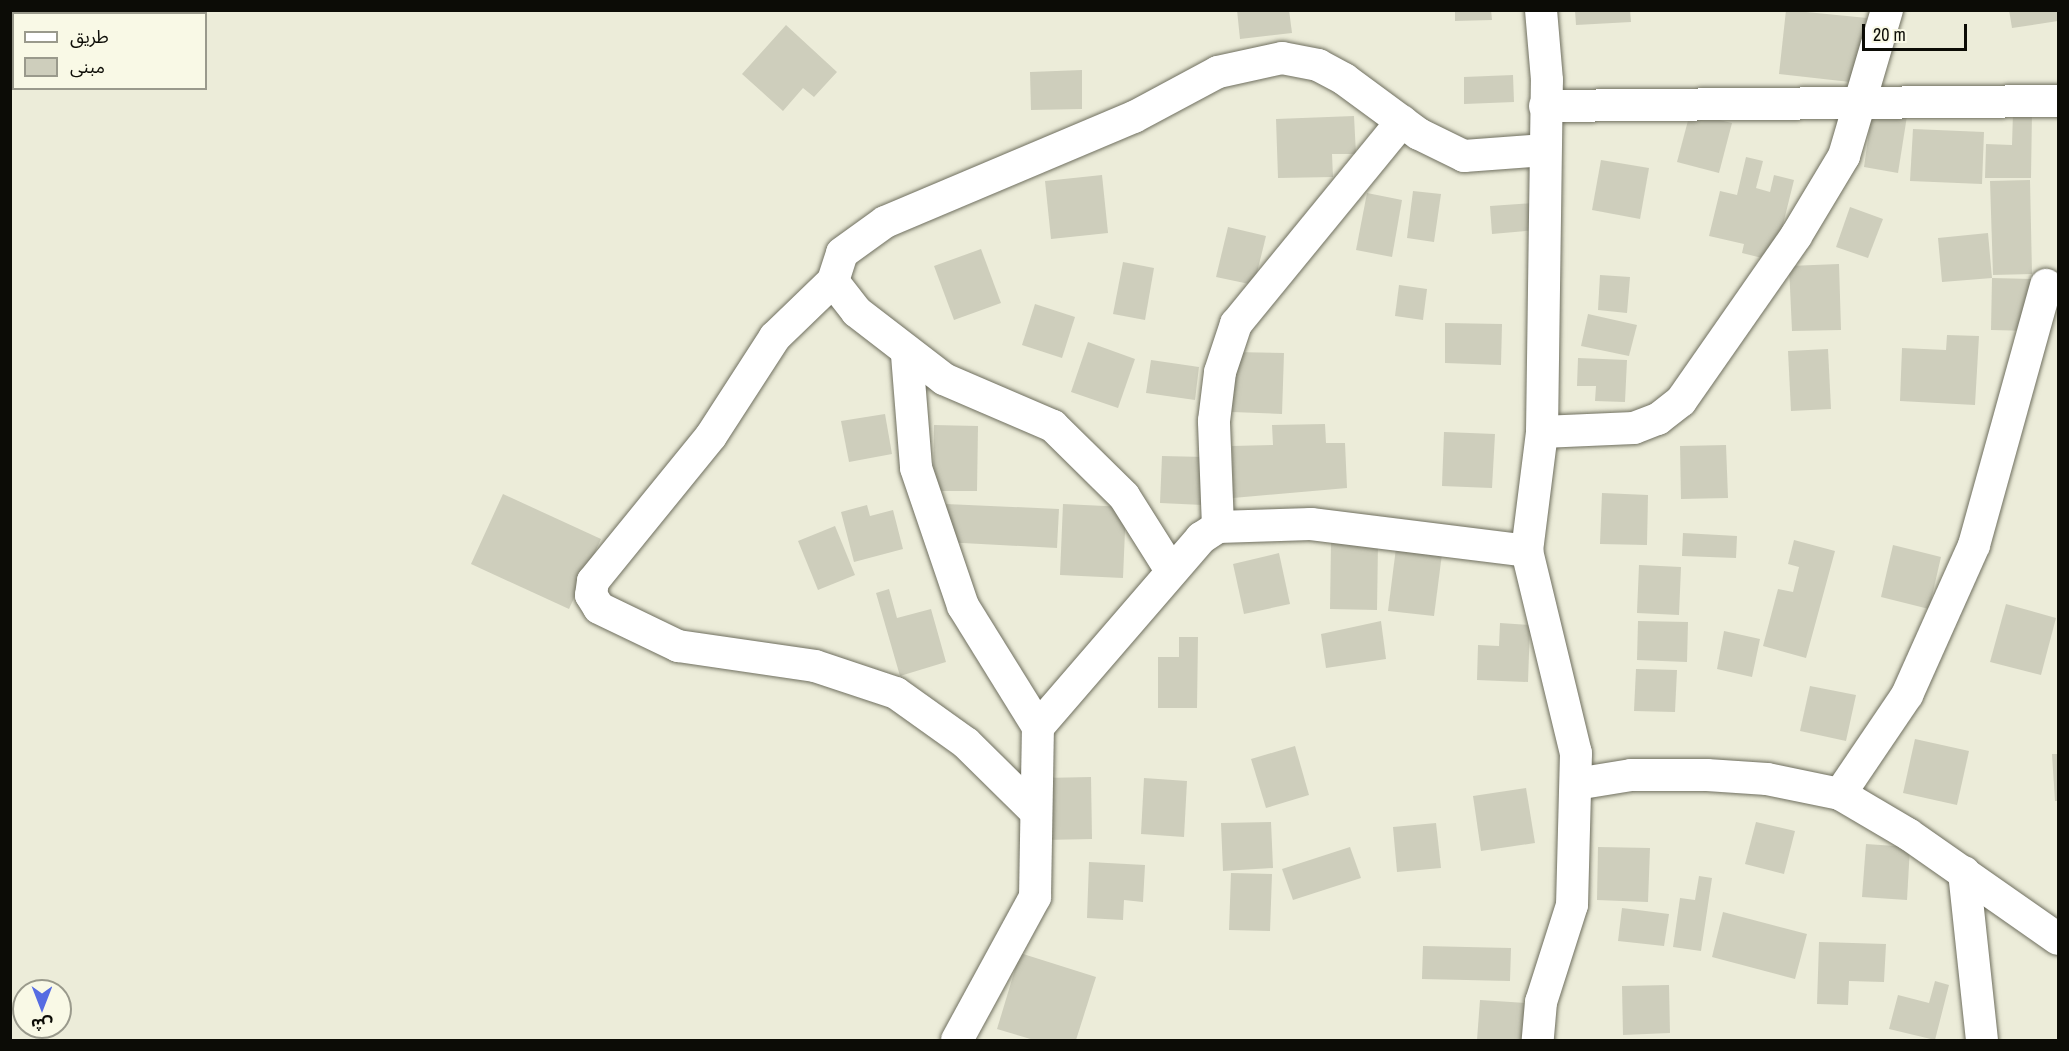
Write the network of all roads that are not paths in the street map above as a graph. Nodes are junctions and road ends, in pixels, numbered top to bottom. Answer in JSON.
{"nodes":[{"id":1,"x":1541,"y":10,"type":"edge"},
{"id":2,"x":1887,"y":10,"type":"edge"},
{"id":3,"x":2058,"y":101,"type":"edge"},
{"id":4,"x":1862,"y":103,"type":"junction"},
{"id":5,"x":1545,"y":106,"type":"junction"},
{"id":6,"x":1402,"y":121,"type":"junction"},
{"id":7,"x":1545,"y":150,"type":"junction"},
{"id":8,"x":833,"y":281,"type":"junction"},
{"id":9,"x":2046,"y":285,"type":"dead end"},
{"id":10,"x":907,"y":355,"type":"junction"},
{"id":11,"x":1542,"y":432,"type":"junction"},
{"id":12,"x":1218,"y":527,"type":"junction"},
{"id":13,"x":1527,"y":551,"type":"junction"},
{"id":14,"x":1170,"y":569,"type":"junction"},
{"id":15,"x":1038,"y":727,"type":"junction"},
{"id":16,"x":1576,"y":784,"type":"junction"},
{"id":17,"x":1840,"y":794,"type":"junction"},
{"id":18,"x":1036,"y":812,"type":"junction"},
{"id":19,"x":1964,"y":872,"type":"junction"},
{"id":20,"x":2058,"y":939,"type":"edge"},
{"id":21,"x":957,"y":1041,"type":"edge"},
{"id":22,"x":1538,"y":1041,"type":"edge"},
{"id":23,"x":1982,"y":1041,"type":"edge"}],
"edges":[{"from":1,"to":5,"type":"street"},
{"from":2,"to":4,"type":"street"},
{"from":3,"to":4,"type":"street"},
{"from":4,"to":5,"type":"street"},
{"from":4,"to":11,"type":"street"},
{"from":5,"to":7,"type":"street"},
{"from":6,"to":7,"type":"street"},
{"from":6,"to":8,"type":"street"},
{"from":6,"to":12,"type":"street"},
{"from":7,"to":11,"type":"street"},
{"from":8,"to":10,"type":"street"},
{"from":8,"to":18,"type":"street"},
{"from":9,"to":17,"type":"street"},
{"from":10,"to":14,"type":"street"},
{"from":10,"to":15,"type":"street"},
{"from":11,"to":13,"type":"street"},
{"from":12,"to":13,"type":"street"},
{"from":12,"to":14,"type":"street"},
{"from":13,"to":16,"type":"street"},
{"from":14,"to":15,"type":"street"},
{"from":15,"to":18,"type":"street"},
{"from":16,"to":17,"type":"street"},
{"from":16,"to":22,"type":"street"},
{"from":17,"to":19,"type":"street"},
{"from":18,"to":21,"type":"street"},
{"from":19,"to":20,"type":"street"},
{"from":19,"to":23,"type":"street"}]}
